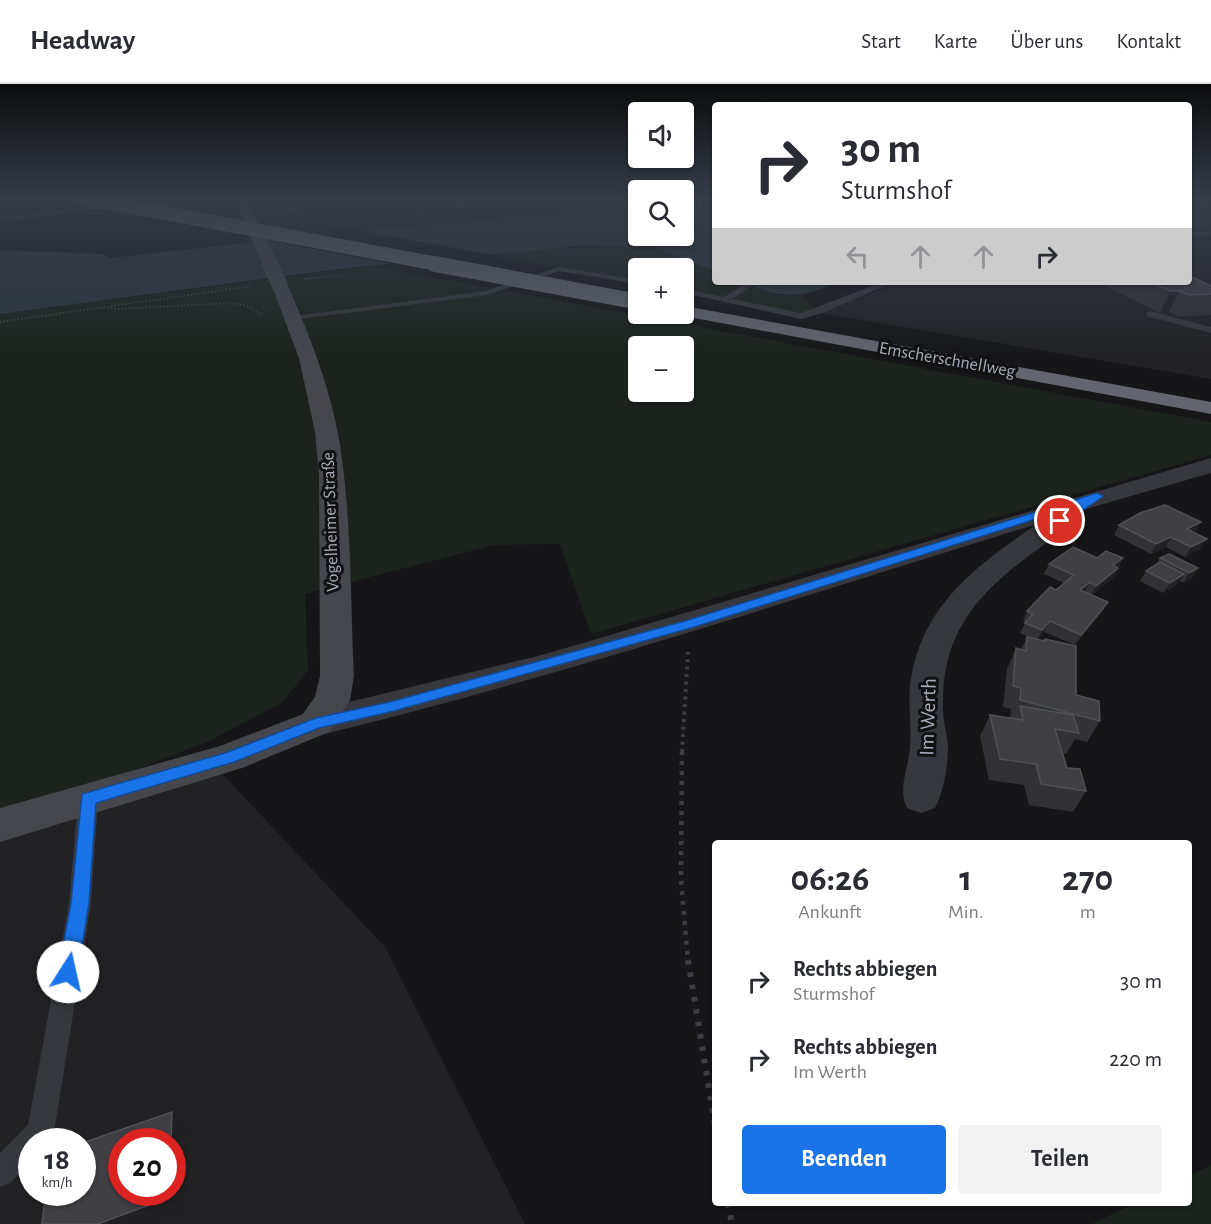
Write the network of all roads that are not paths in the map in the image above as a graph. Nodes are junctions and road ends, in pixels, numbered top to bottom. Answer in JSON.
{"nodes":[{"id":1,"x":264,"y":251,"type":"edge"},
{"id":2,"x":368,"y":251,"type":"edge"},
{"id":3,"x":426,"y":251,"type":"edge"},
{"id":4,"x":628,"y":280,"type":"edge"},
{"id":5,"x":751,"y":285,"type":"edge"},
{"id":6,"x":883,"y":285,"type":"edge"},
{"id":7,"x":628,"y":288,"type":"edge"},
{"id":8,"x":694,"y":293,"type":"edge"},
{"id":9,"x":728,"y":298,"type":"junction"},
{"id":10,"x":628,"y":300,"type":"edge"},
{"id":11,"x":694,"y":301,"type":"edge"},
{"id":12,"x":694,"y":313,"type":"edge"},
{"id":13,"x":1150,"y":314,"type":"dead end"},
{"id":14,"x":279,"y":317,"type":"junction"},
{"id":15,"x":1211,"y":330,"type":"edge"},
{"id":16,"x":880,"y":341,"type":"junction"},
{"id":17,"x":1211,"y":393,"type":"edge"},
{"id":18,"x":1211,"y":408,"type":"edge"},
{"id":19,"x":1211,"y":465,"type":"edge"},
{"id":20,"x":1097,"y":496,"type":"junction"},
{"id":21,"x":316,"y":723,"type":"junction"},
{"id":22,"x":921,"y":797,"type":"dead end"},
{"id":23,"x":88,"y":799,"type":"junction"},
{"id":24,"x":0,"y":825,"type":"edge"},
{"id":25,"x":0,"y":1173,"type":"edge"}],
"edges":[{"from":1,"to":14,"type":"street","name":"Vogelheimer Straße","bridge":true},
{"from":2,"to":10,"type":"highway","bridge":true},
{"from":3,"to":7,"type":"highway"},
{"from":4,"to":14,"type":"lane"},
{"from":5,"to":9,"type":"lane"},
{"from":6,"to":9,"type":"lane"},
{"from":8,"to":9,"type":"lane"},
{"from":11,"to":16,"type":"highway","name":"Emscherschnellweg"},
{"from":12,"to":16,"type":"highway","name":"Emscherschnellweg"},
{"from":13,"to":15,"type":"lane"},
{"from":14,"to":21,"type":"street","name":"Vogelheimer Straße"},
{"from":16,"to":17,"type":"highway","name":"Emscherschnellweg"},
{"from":16,"to":18,"type":"highway","name":"Emscherschnellweg"},
{"from":19,"to":20,"type":"street"},
{"from":20,"to":21,"type":"street"},
{"from":20,"to":22,"type":"street","name":"Im Werth"},
{"from":21,"to":23,"type":"street"},
{"from":23,"to":24,"type":"street"},
{"from":23,"to":25,"type":"lane"}]}
